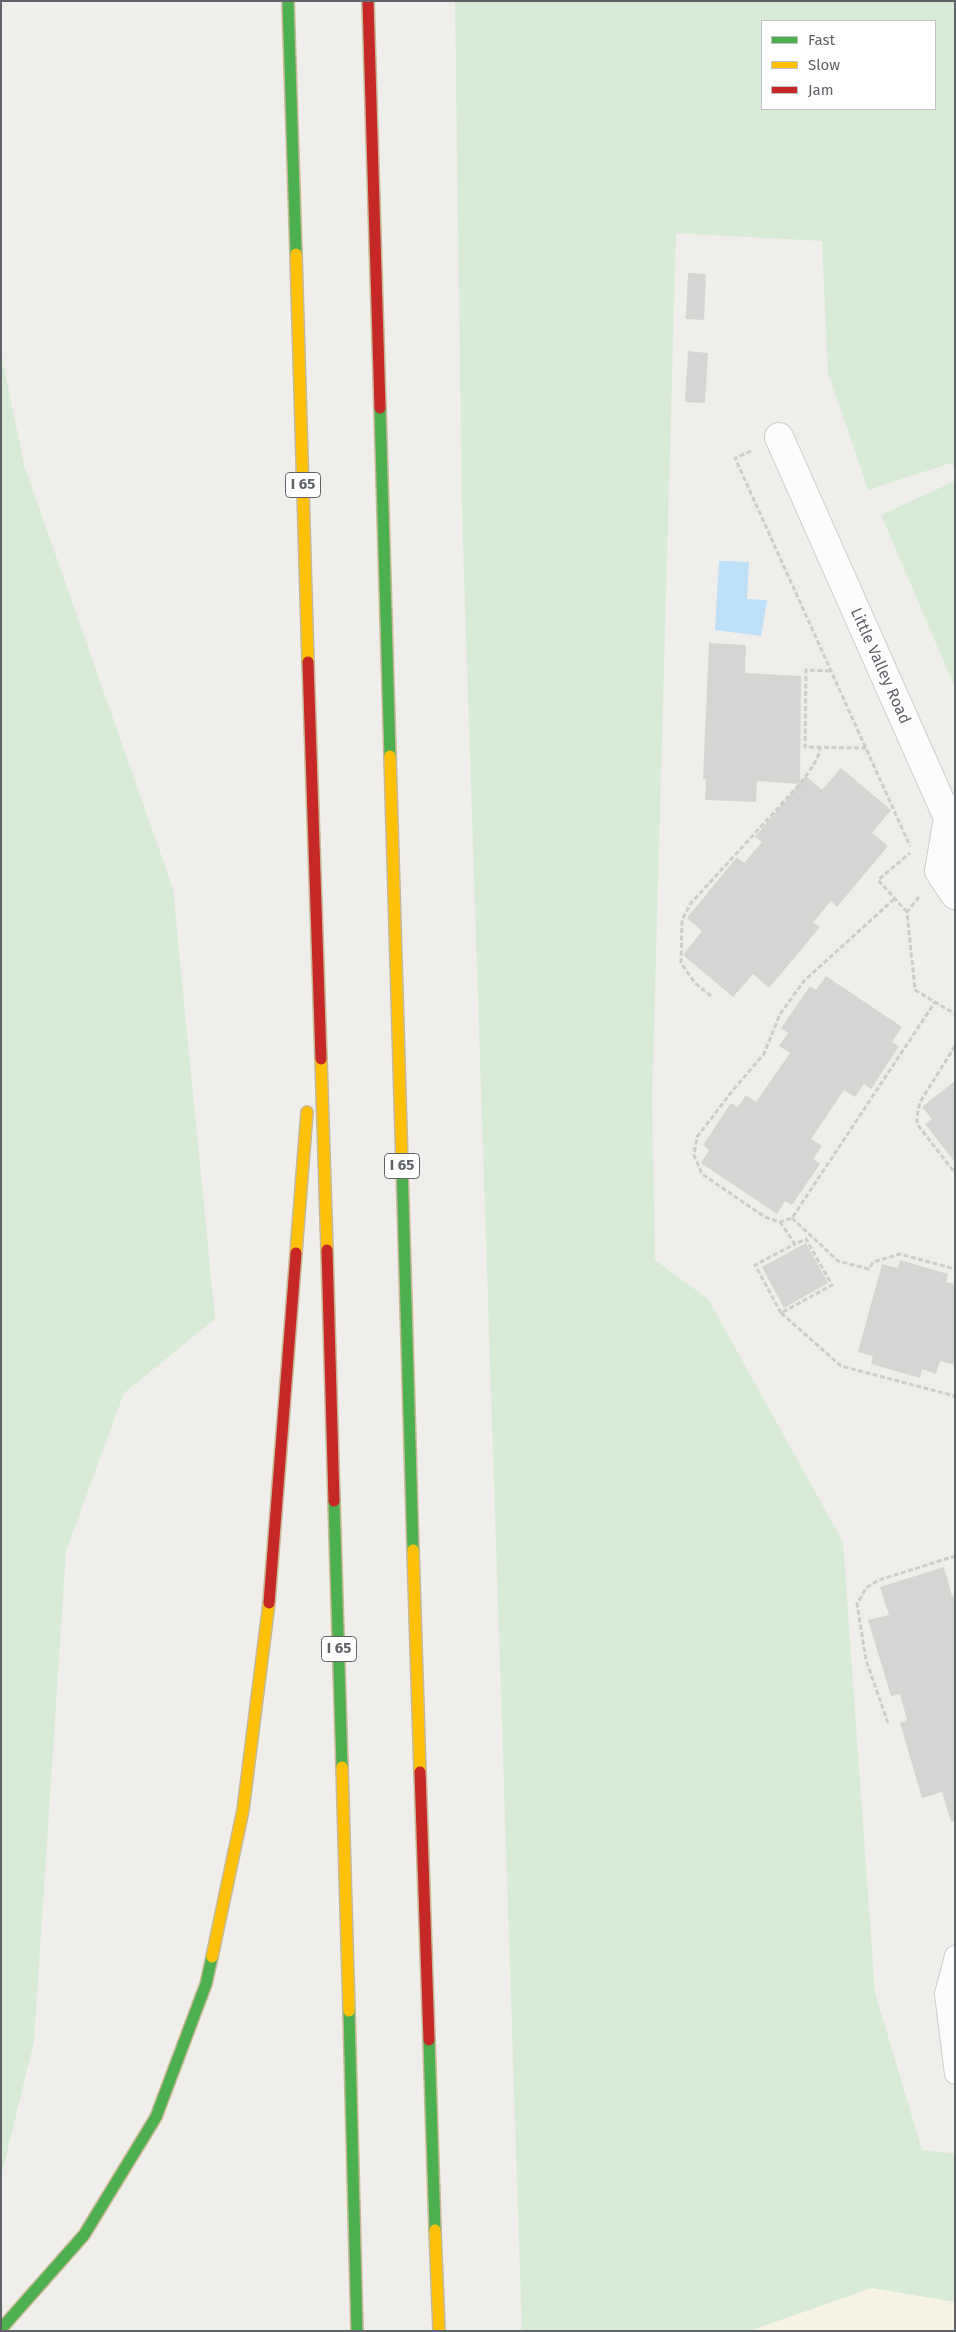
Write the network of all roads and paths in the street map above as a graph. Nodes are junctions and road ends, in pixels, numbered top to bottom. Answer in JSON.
{"nodes":[{"id":1,"x":288,"y":1,"type":"edge"},
{"id":2,"x":368,"y":1,"type":"edge"},
{"id":3,"x":780,"y":437,"type":"joint"},
{"id":4,"x":831,"y":671,"type":"junction"},
{"id":5,"x":820,"y":747,"type":"junction"},
{"id":6,"x":866,"y":748,"type":"junction"},
{"id":7,"x":951,"y":820,"type":"edge"},
{"id":8,"x":912,"y":851,"type":"junction"},
{"id":9,"x":934,"y":878,"type":"junction"},
{"id":10,"x":955,"y":895,"type":"edge"},
{"id":11,"x":894,"y":898,"type":"junction"},
{"id":12,"x":907,"y":912,"type":"junction"},
{"id":13,"x":318,"y":968,"type":"junction"},
{"id":14,"x":711,"y":996,"type":"dead end"},
{"id":15,"x":935,"y":1002,"type":"junction"},
{"id":16,"x":955,"y":1014,"type":"edge"},
{"id":17,"x":955,"y":1046,"type":"edge"},
{"id":18,"x":310,"y":1076,"type":"dead end"},
{"id":19,"x":308,"y":1096,"type":"dead end"},
{"id":20,"x":955,"y":1173,"type":"edge"},
{"id":21,"x":792,"y":1218,"type":"junction"},
{"id":22,"x":780,"y":1222,"type":"junction"},
{"id":23,"x":811,"y":1236,"type":"junction"},
{"id":24,"x":806,"y":1239,"type":"junction"},
{"id":25,"x":795,"y":1244,"type":"junction"},
{"id":26,"x":955,"y":1269,"type":"edge"},
{"id":27,"x":782,"y":1313,"type":"junction"},
{"id":28,"x":955,"y":1396,"type":"edge"},
{"id":29,"x":955,"y":1556,"type":"edge"},
{"id":30,"x":888,"y":1723,"type":"dead end"},
{"id":31,"x":955,"y":1956,"type":"edge"},
{"id":32,"x":955,"y":2074,"type":"edge"},
{"id":33,"x":1,"y":2329,"type":"edge"},
{"id":34,"x":357,"y":2331,"type":"edge"},
{"id":35,"x":439,"y":2331,"type":"edge"}],
"edges":[{"from":1,"to":13,"type":"highway","number":"I 65"},
{"from":2,"to":35,"type":"highway","number":"I 65"},
{"from":3,"to":4,"type":"path"},
{"from":3,"to":7,"type":"street","name":"Little Valley Road"},
{"from":4,"to":5,"type":"path"},
{"from":4,"to":6,"type":"path"},
{"from":5,"to":6,"type":"path"},
{"from":5,"to":14,"type":"path"},
{"from":6,"to":8,"type":"path"},
{"from":7,"to":9,"type":"street","name":"Little Valley Road"},
{"from":8,"to":9,"type":"path"},
{"from":8,"to":11,"type":"path"},
{"from":9,"to":10,"type":"street"},
{"from":9,"to":12,"type":"path"},
{"from":11,"to":12,"type":"path"},
{"from":11,"to":22,"type":"path"},
{"from":12,"to":15,"type":"path"},
{"from":13,"to":18,"type":"highway"},
{"from":13,"to":34,"type":"highway","number":"I 65"},
{"from":15,"to":16,"type":"path"},
{"from":15,"to":21,"type":"path"},
{"from":17,"to":20,"type":"path"},
{"from":19,"to":33,"type":"highway"},
{"from":21,"to":22,"type":"path"},
{"from":21,"to":23,"type":"path"},
{"from":22,"to":25,"type":"path"},
{"from":23,"to":24,"type":"path"},
{"from":23,"to":26,"type":"path"},
{"from":24,"to":25,"type":"path"},
{"from":24,"to":27,"type":"path"},
{"from":25,"to":27,"type":"path"},
{"from":27,"to":28,"type":"path"},
{"from":29,"to":30,"type":"path"},
{"from":31,"to":32,"type":"lane"}]}
